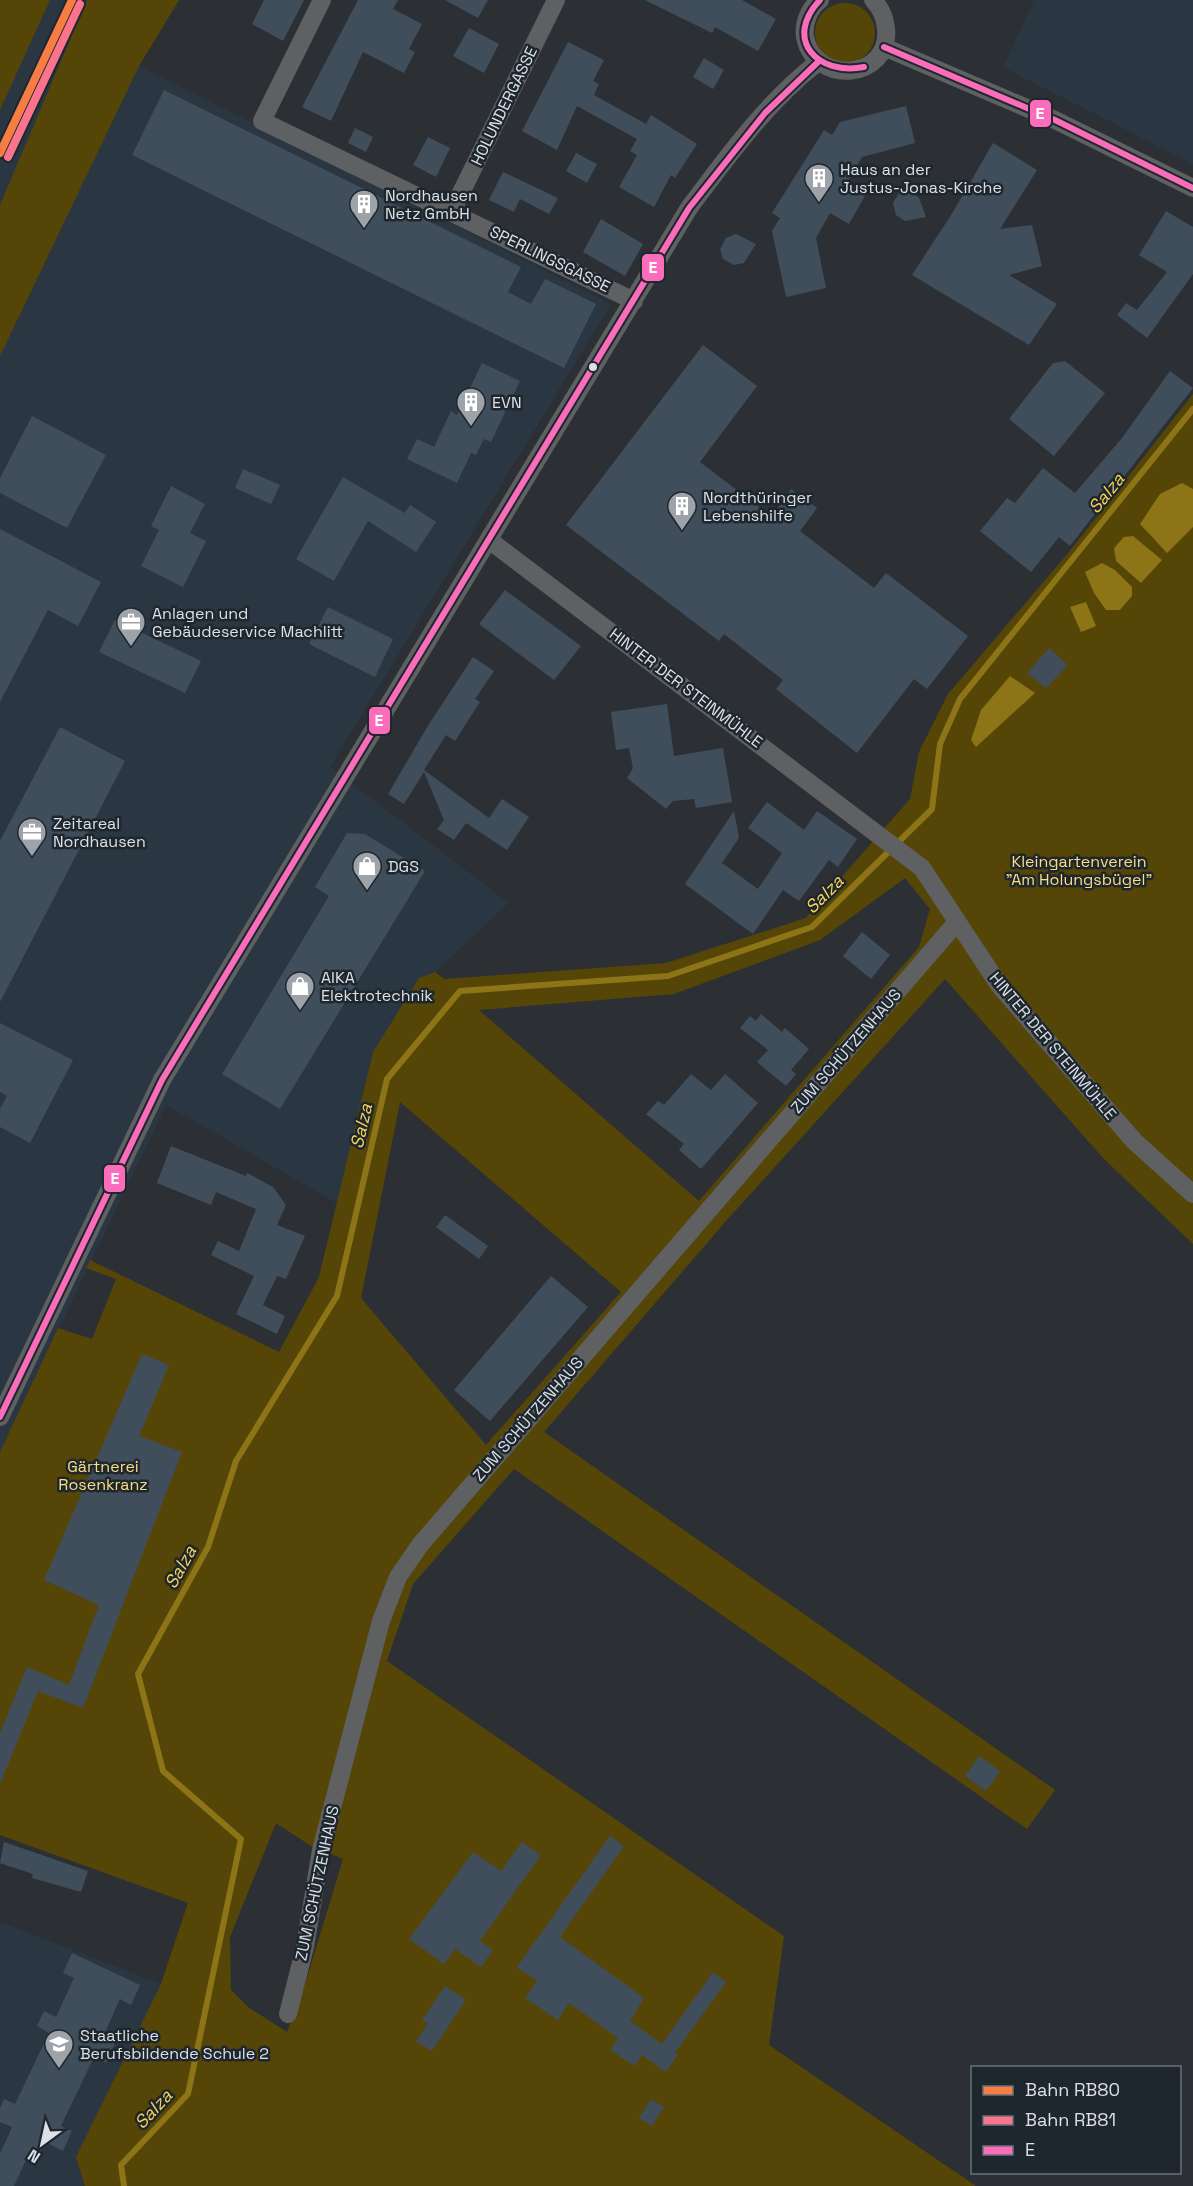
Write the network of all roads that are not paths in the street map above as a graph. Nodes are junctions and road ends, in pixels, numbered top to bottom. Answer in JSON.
{"nodes":[{"id":1,"x":322,"y":0,"type":"edge"},
{"id":2,"x":556,"y":0,"type":"edge"},
{"id":3,"x":873,"y":0,"type":"edge"},
{"id":4,"x":812,"y":2,"type":"edge"},
{"id":5,"x":884,"y":47,"type":"junction"},
{"id":6,"x":818,"y":62,"type":"junction"},
{"id":7,"x":1193,"y":188,"type":"edge"},
{"id":8,"x":452,"y":212,"type":"junction"},
{"id":9,"x":634,"y":301,"type":"junction"},
{"id":10,"x":489,"y":540,"type":"junction"},
{"id":11,"x":957,"y":922,"type":"junction"},
{"id":12,"x":1193,"y":1194,"type":"edge"},
{"id":13,"x":0,"y":1417,"type":"edge"},
{"id":14,"x":288,"y":2014,"type":"dead end"}],
"edges":[{"from":1,"to":8,"type":"street","name":"SPERLINGSGASSE"},
{"from":2,"to":8,"type":"street","name":"HOLUNDERGASSE"},
{"from":3,"to":5,"type":"street"},
{"from":4,"to":6,"type":"street"},
{"from":5,"to":6,"type":"street"},
{"from":5,"to":7,"type":"street"},
{"from":6,"to":9,"type":"street"},
{"from":8,"to":9,"type":"street","name":"SPERLINGSGASSE"},
{"from":9,"to":10,"type":"street"},
{"from":10,"to":11,"type":"street","name":"HINTER DER STEINMÜHLE"},
{"from":10,"to":13,"type":"street"},
{"from":11,"to":12,"type":"street","name":"HINTER DER STEINMÜHLE"},
{"from":11,"to":14,"type":"street","name":"ZUM SCHÜTZENHAUS"}]}
